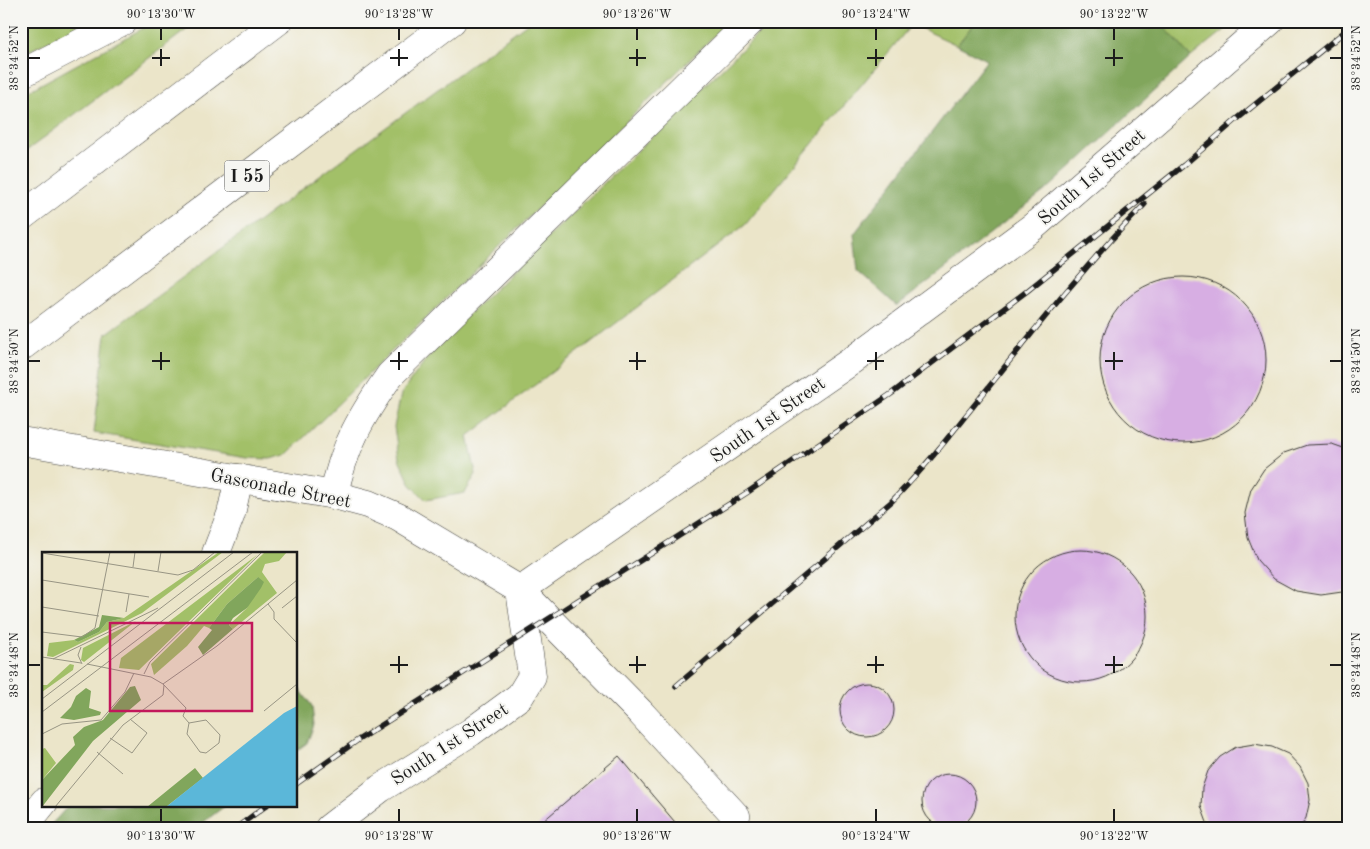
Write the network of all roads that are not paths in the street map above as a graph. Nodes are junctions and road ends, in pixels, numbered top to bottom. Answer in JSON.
{"nodes":[{"id":1,"x":123,"y":21,"type":"edge"},
{"id":2,"x":278,"y":21,"type":"edge"},
{"id":3,"x":452,"y":21,"type":"edge"},
{"id":4,"x":751,"y":21,"type":"edge"},
{"id":5,"x":1270,"y":21,"type":"edge"},
{"id":6,"x":21,"y":74,"type":"edge"},
{"id":7,"x":21,"y":217,"type":"edge"},
{"id":8,"x":32,"y":339,"type":"edge"},
{"id":9,"x":21,"y":441,"type":"edge"},
{"id":10,"x":239,"y":478,"type":"junction"},
{"id":11,"x":334,"y":495,"type":"junction"},
{"id":12,"x":216,"y":552,"type":"edge"},
{"id":13,"x":520,"y":590,"type":"junction"},
{"id":14,"x":42,"y":804,"type":"edge"},
{"id":15,"x":23,"y":828,"type":"edge"},
{"id":16,"x":329,"y":828,"type":"edge"},
{"id":17,"x":732,"y":828,"type":"edge"}],
"edges":[{"from":1,"to":6,"type":"main road"},
{"from":2,"to":7,"type":"main road"},
{"from":3,"to":8,"type":"main road","number":"I 55"},
{"from":4,"to":11,"type":"main road"},
{"from":5,"to":13,"type":"main road","name":"South 1st Street"},
{"from":9,"to":10,"type":"main road","name":"Gasconade Street"},
{"from":10,"to":11,"type":"main road","name":"Gasconade Street"},
{"from":10,"to":12,"type":"main road"},
{"from":11,"to":13,"type":"main road","name":"Gasconade Street"},
{"from":13,"to":16,"type":"main road","name":"South 1st Street"},
{"from":13,"to":17,"type":"main road","name":"Gasconade Street"},
{"from":14,"to":15,"type":"main road"}]}
